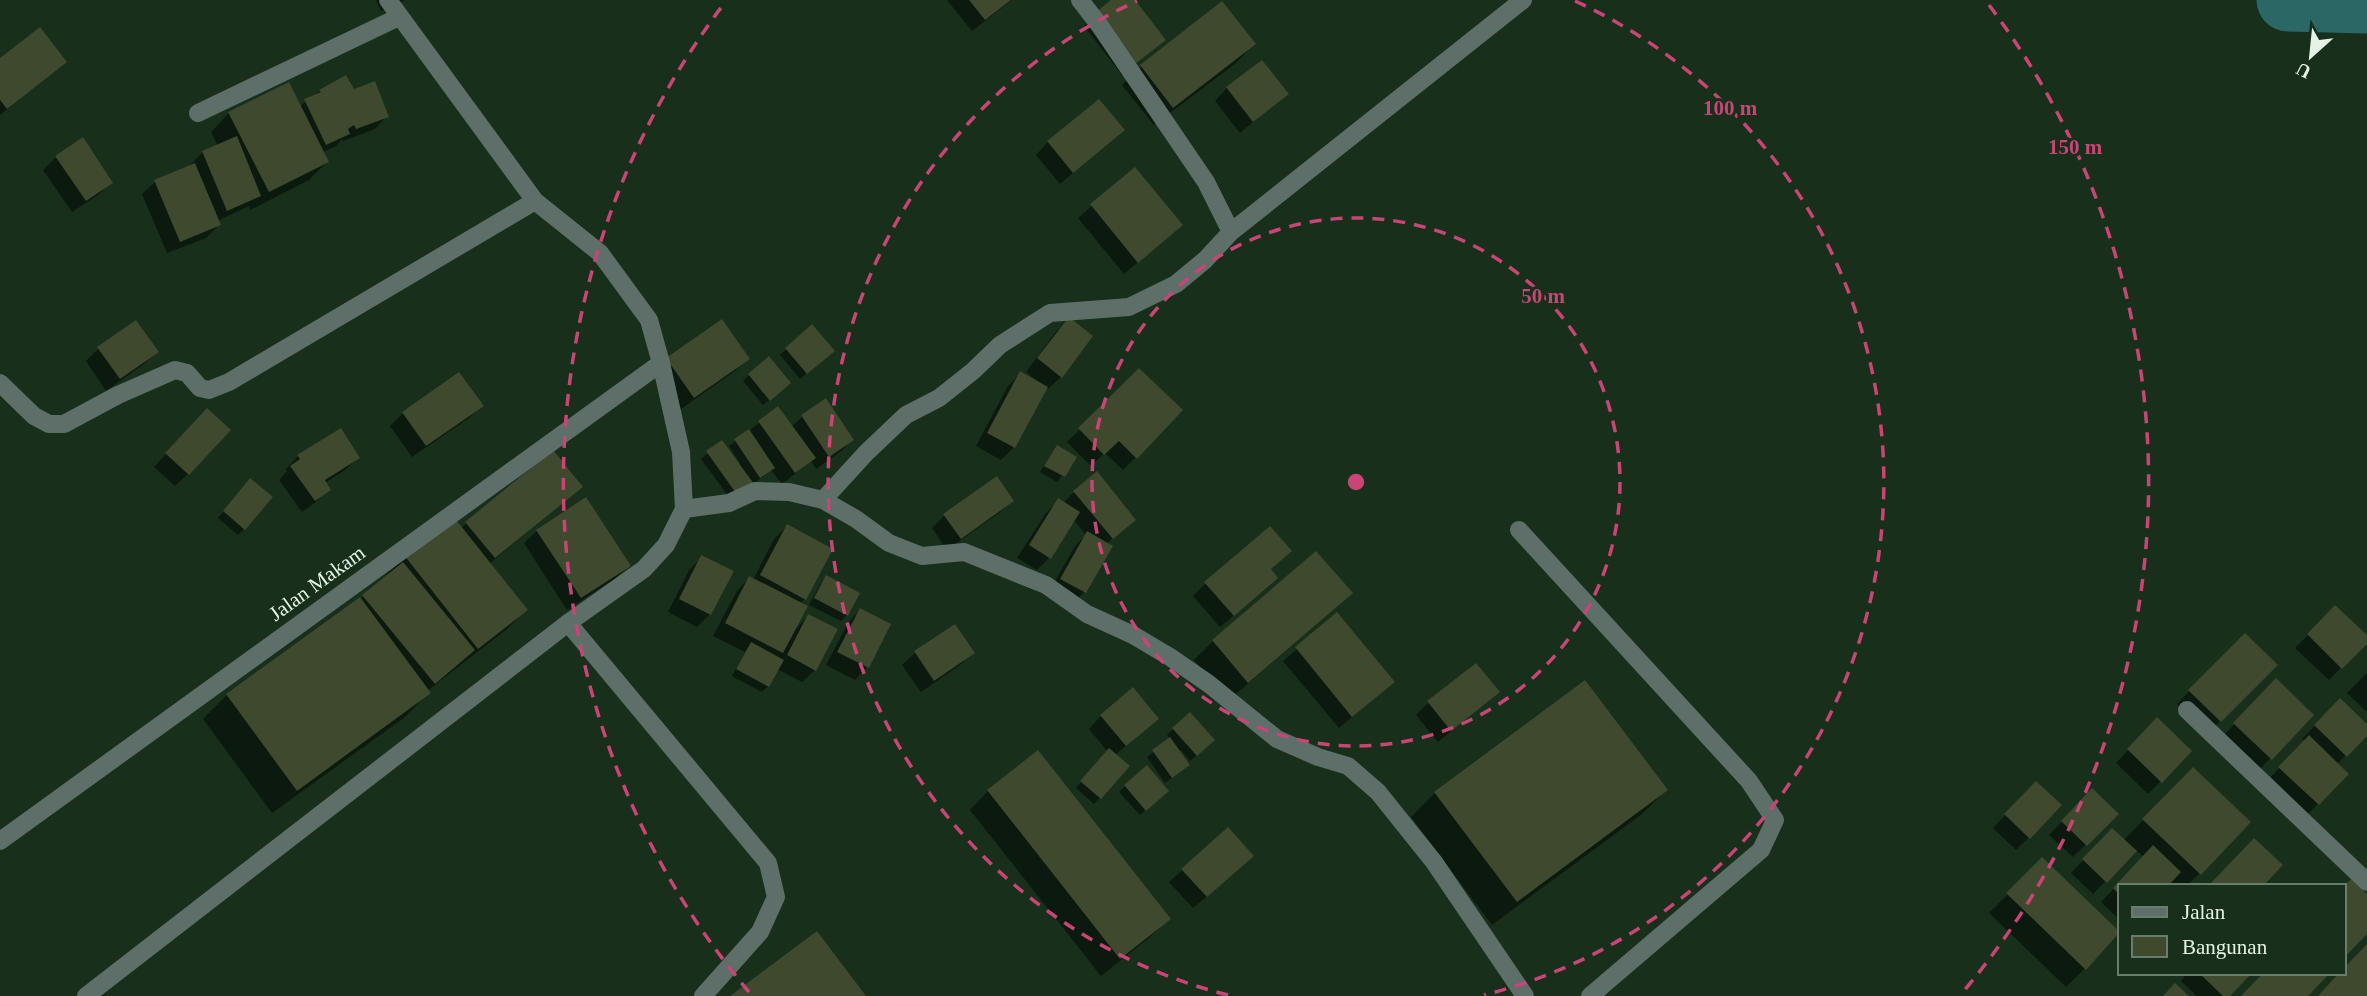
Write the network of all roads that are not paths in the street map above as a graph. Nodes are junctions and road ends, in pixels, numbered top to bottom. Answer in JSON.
{"nodes":[{"id":1,"x":388,"y":0,"type":"edge"},
{"id":2,"x":1080,"y":0,"type":"edge"},
{"id":3,"x":1523,"y":0,"type":"edge"},
{"id":4,"x":399,"y":17,"type":"junction"},
{"id":5,"x":198,"y":113,"type":"dead end"},
{"id":6,"x":535,"y":201,"type":"junction"},
{"id":7,"x":1231,"y":232,"type":"junction"},
{"id":8,"x":661,"y":363,"type":"junction"},
{"id":9,"x":0,"y":383,"type":"edge"},
{"id":10,"x":823,"y":500,"type":"junction"},
{"id":11,"x":684,"y":509,"type":"junction"},
{"id":12,"x":1519,"y":530,"type":"dead end"},
{"id":13,"x":568,"y":623,"type":"junction"},
{"id":14,"x":2187,"y":710,"type":"dead end"},
{"id":15,"x":0,"y":841,"type":"edge"},
{"id":16,"x":2367,"y":882,"type":"edge"},
{"id":17,"x":86,"y":996,"type":"edge"},
{"id":18,"x":703,"y":996,"type":"edge"},
{"id":19,"x":1525,"y":996,"type":"edge"},
{"id":20,"x":1590,"y":996,"type":"edge"}],
"edges":[{"from":1,"to":4,"type":"street"},
{"from":2,"to":7,"type":"street"},
{"from":3,"to":7,"type":"street"},
{"from":4,"to":5,"type":"street"},
{"from":4,"to":6,"type":"street"},
{"from":6,"to":8,"type":"street"},
{"from":6,"to":9,"type":"street"},
{"from":7,"to":10,"type":"street"},
{"from":8,"to":11,"type":"street"},
{"from":8,"to":15,"type":"street","name":"Jalan Makam"},
{"from":10,"to":11,"type":"street"},
{"from":10,"to":19,"type":"street"},
{"from":11,"to":13,"type":"street"},
{"from":12,"to":20,"type":"street"},
{"from":13,"to":17,"type":"street"},
{"from":13,"to":18,"type":"street"},
{"from":14,"to":16,"type":"street"}]}
